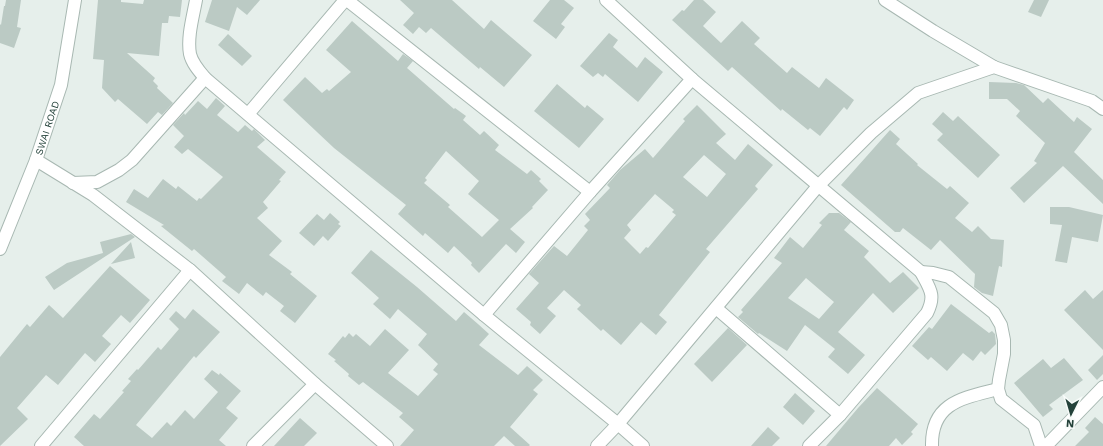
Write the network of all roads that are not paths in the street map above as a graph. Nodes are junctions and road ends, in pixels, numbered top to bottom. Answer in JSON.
{"nodes":[{"id":1,"x":75,"y":0,"type":"edge"},
{"id":2,"x":196,"y":0,"type":"edge"},
{"id":3,"x":346,"y":0,"type":"edge"},
{"id":4,"x":606,"y":0,"type":"edge"},
{"id":5,"x":885,"y":0,"type":"edge"},
{"id":6,"x":994,"y":67,"type":"junction"},
{"id":7,"x":205,"y":78,"type":"junction"},
{"id":8,"x":692,"y":79,"type":"junction"},
{"id":9,"x":1103,"y":109,"type":"edge"},
{"id":10,"x":248,"y":113,"type":"junction"},
{"id":11,"x":36,"y":160,"type":"junction"},
{"id":12,"x":73,"y":183,"type":"junction"},
{"id":13,"x":818,"y":186,"type":"junction"},
{"id":14,"x":590,"y":192,"type":"junction"},
{"id":15,"x":0,"y":249,"type":"edge"},
{"id":16,"x":190,"y":270,"type":"junction"},
{"id":17,"x":921,"y":272,"type":"junction"},
{"id":18,"x":716,"y":308,"type":"junction"},
{"id":19,"x":484,"y":315,"type":"junction"},
{"id":20,"x":315,"y":384,"type":"junction"},
{"id":21,"x":1103,"y":387,"type":"edge"},
{"id":22,"x":998,"y":389,"type":"junction"},
{"id":23,"x":840,"y":415,"type":"junction"},
{"id":24,"x":618,"y":424,"type":"junction"},
{"id":25,"x":41,"y":446,"type":"edge"},
{"id":26,"x":253,"y":446,"type":"edge"},
{"id":27,"x":387,"y":446,"type":"edge"},
{"id":28,"x":597,"y":446,"type":"edge"},
{"id":29,"x":643,"y":446,"type":"edge"},
{"id":30,"x":809,"y":446,"type":"edge"},
{"id":31,"x":932,"y":446,"type":"edge"},
{"id":32,"x":1041,"y":446,"type":"edge"},
{"id":33,"x":1046,"y":446,"type":"edge"}],
"edges":[{"from":1,"to":11,"type":"street","name":"SWAI ROAD"},
{"from":2,"to":7,"type":"street"},
{"from":3,"to":10,"type":"street"},
{"from":3,"to":14,"type":"street"},
{"from":4,"to":8,"type":"street"},
{"from":5,"to":6,"type":"street"},
{"from":6,"to":9,"type":"street"},
{"from":6,"to":13,"type":"street"},
{"from":7,"to":10,"type":"street"},
{"from":7,"to":12,"type":"street"},
{"from":8,"to":13,"type":"street"},
{"from":8,"to":14,"type":"street"},
{"from":10,"to":19,"type":"street"},
{"from":11,"to":12,"type":"street"},
{"from":11,"to":15,"type":"street","name":"SWAI ROAD"},
{"from":12,"to":16,"type":"street"},
{"from":13,"to":17,"type":"street"},
{"from":13,"to":18,"type":"street"},
{"from":14,"to":19,"type":"street"},
{"from":16,"to":20,"type":"street"},
{"from":16,"to":25,"type":"street"},
{"from":17,"to":22,"type":"street"},
{"from":17,"to":23,"type":"street"},
{"from":18,"to":23,"type":"street"},
{"from":18,"to":24,"type":"street"},
{"from":19,"to":24,"type":"street"},
{"from":20,"to":26,"type":"street"},
{"from":20,"to":27,"type":"street"},
{"from":21,"to":33,"type":"street"},
{"from":22,"to":31,"type":"street"},
{"from":22,"to":32,"type":"street"},
{"from":23,"to":30,"type":"street"},
{"from":24,"to":28,"type":"street"},
{"from":24,"to":29,"type":"street"}]}
